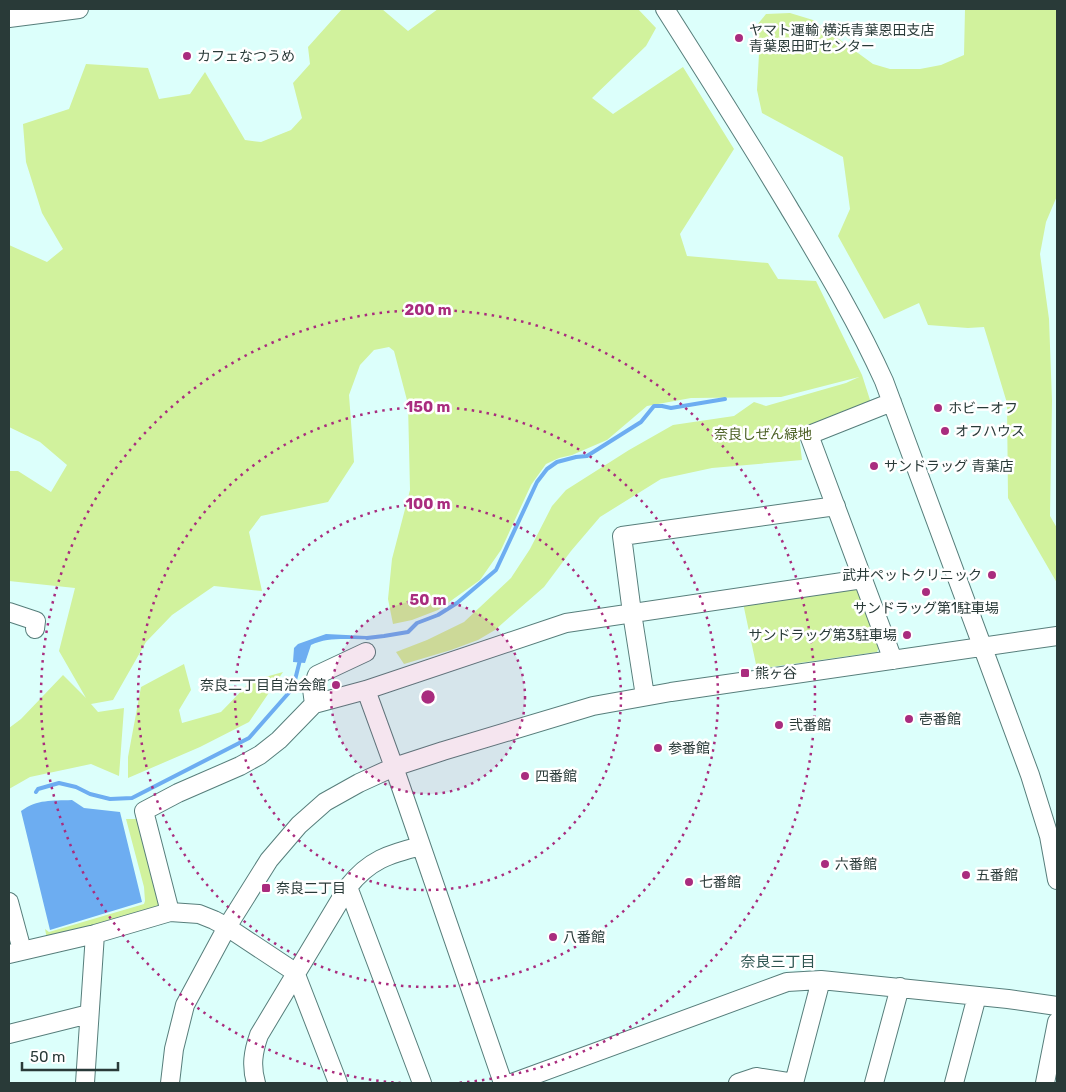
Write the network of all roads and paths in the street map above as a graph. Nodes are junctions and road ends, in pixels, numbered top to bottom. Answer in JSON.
{"nodes":[{"id":1,"x":79,"y":9,"type":"edge"},
{"id":2,"x":665,"y":9,"type":"edge"},
{"id":3,"x":9,"y":18,"type":"edge"},
{"id":4,"x":892,"y":402,"type":"junction"},
{"id":5,"x":836,"y":506,"type":"junction"},
{"id":6,"x":863,"y":579,"type":"junction"},
{"id":7,"x":9,"y":612,"type":"edge"},
{"id":8,"x":632,"y":614,"type":"junction"},
{"id":9,"x":36,"y":621,"type":"dead end"},
{"id":10,"x":1057,"y":636,"type":"edge"},
{"id":11,"x":983,"y":647,"type":"junction"},
{"id":12,"x":366,"y":652,"type":"dead end"},
{"id":13,"x":893,"y":660,"type":"junction"},
{"id":14,"x":366,"y":690,"type":"junction"},
{"id":15,"x":645,"y":696,"type":"junction"},
{"id":16,"x":314,"y":704,"type":"junction"},
{"id":17,"x":394,"y":767,"type":"junction"},
{"id":18,"x":421,"y":846,"type":"junction"},
{"id":19,"x":1057,"y":880,"type":"edge"},
{"id":20,"x":348,"y":887,"type":"junction"},
{"id":21,"x":9,"y":902,"type":"edge"},
{"id":22,"x":170,"y":912,"type":"junction"},
{"id":23,"x":227,"y":927,"type":"junction"},
{"id":24,"x":95,"y":934,"type":"junction"},
{"id":25,"x":15,"y":952,"type":"edge"},
{"id":26,"x":295,"y":972,"type":"junction"},
{"id":27,"x":821,"y":980,"type":"junction"},
{"id":28,"x":900,"y":988,"type":"junction"},
{"id":29,"x":978,"y":996,"type":"junction"},
{"id":30,"x":1057,"y":1006,"type":"edge"},
{"id":31,"x":89,"y":1014,"type":"junction"},
{"id":32,"x":1057,"y":1022,"type":"edge"},
{"id":33,"x":9,"y":1034,"type":"edge"},
{"id":34,"x":85,"y":1083,"type":"edge"},
{"id":35,"x":170,"y":1083,"type":"edge"},
{"id":36,"x":256,"y":1083,"type":"edge"},
{"id":37,"x":338,"y":1083,"type":"edge"},
{"id":38,"x":422,"y":1083,"type":"edge"},
{"id":39,"x":503,"y":1083,"type":"edge"},
{"id":40,"x":512,"y":1083,"type":"edge"},
{"id":41,"x":738,"y":1083,"type":"edge"},
{"id":42,"x":794,"y":1083,"type":"edge"},
{"id":43,"x":874,"y":1083,"type":"edge"},
{"id":44,"x":954,"y":1083,"type":"edge"},
{"id":45,"x":1045,"y":1083,"type":"edge"}],
"edges":[{"from":1,"to":3,"type":"street"},
{"from":2,"to":4,"type":"street"},
{"from":4,"to":5,"type":"street"},
{"from":4,"to":11,"type":"street"},
{"from":5,"to":6,"type":"street"},
{"from":5,"to":8,"type":"street"},
{"from":6,"to":8,"type":"street"},
{"from":6,"to":13,"type":"street"},
{"from":7,"to":9,"type":"street"},
{"from":8,"to":14,"type":"street"},
{"from":8,"to":15,"type":"street"},
{"from":10,"to":11,"type":"street"},
{"from":11,"to":13,"type":"street"},
{"from":11,"to":19,"type":"street"},
{"from":12,"to":16,"type":"street"},
{"from":13,"to":15,"type":"street"},
{"from":14,"to":16,"type":"street"},
{"from":14,"to":17,"type":"street"},
{"from":15,"to":17,"type":"street"},
{"from":16,"to":22,"type":"street"},
{"from":17,"to":18,"type":"street"},
{"from":17,"to":23,"type":"street"},
{"from":18,"to":20,"type":"street"},
{"from":18,"to":39,"type":"street"},
{"from":20,"to":26,"type":"street"},
{"from":20,"to":38,"type":"street"},
{"from":21,"to":25,"type":"street"},
{"from":22,"to":23,"type":"street"},
{"from":22,"to":24,"type":"street"},
{"from":23,"to":26,"type":"street"},
{"from":23,"to":35,"type":"street"},
{"from":24,"to":25,"type":"street"},
{"from":24,"to":31,"type":"street"},
{"from":26,"to":36,"type":"street"},
{"from":26,"to":37,"type":"street"},
{"from":27,"to":28,"type":"street"},
{"from":27,"to":40,"type":"street"},
{"from":27,"to":42,"type":"street"},
{"from":28,"to":29,"type":"street"},
{"from":28,"to":43,"type":"street"},
{"from":29,"to":30,"type":"street"},
{"from":29,"to":44,"type":"street"},
{"from":31,"to":33,"type":"street"},
{"from":31,"to":34,"type":"street"},
{"from":32,"to":45,"type":"street"},
{"from":41,"to":42,"type":"street"}]}
